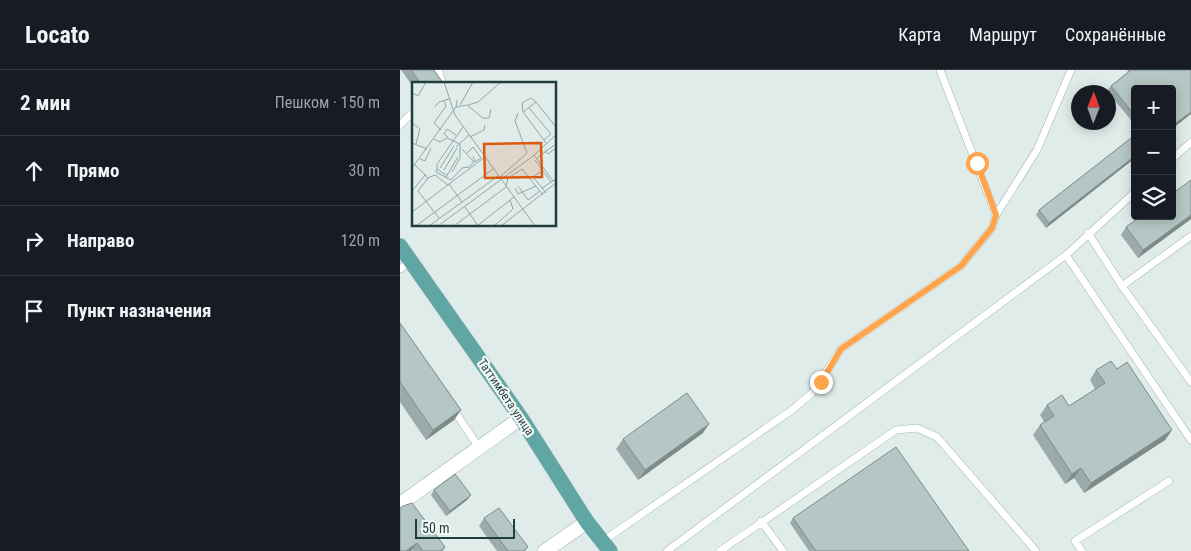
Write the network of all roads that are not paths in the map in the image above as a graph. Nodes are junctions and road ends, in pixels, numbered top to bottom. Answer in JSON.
{"nodes":[{"id":1,"x":940,"y":70,"type":"edge"},
{"id":2,"x":1071,"y":70,"type":"edge"},
{"id":3,"x":412,"y":113,"type":"edge"},
{"id":4,"x":400,"y":125,"type":"edge"},
{"id":5,"x":1191,"y":142,"type":"edge"},
{"id":6,"x":1176,"y":155,"type":"edge"},
{"id":7,"x":1131,"y":195,"type":"edge"},
{"id":8,"x":996,"y":215,"type":"junction"},
{"id":9,"x":1088,"y":233,"type":"junction"},
{"id":10,"x":1191,"y":236,"type":"edge"},
{"id":11,"x":400,"y":246,"type":"edge"},
{"id":12,"x":1066,"y":255,"type":"junction"},
{"id":13,"x":406,"y":265,"type":"edge"},
{"id":14,"x":1122,"y":286,"type":"junction"},
{"id":15,"x":1191,"y":382,"type":"edge"},
{"id":16,"x":448,"y":401,"type":"edge"},
{"id":17,"x":521,"y":418,"type":"junction"},
{"id":18,"x":1191,"y":440,"type":"edge"},
{"id":19,"x":480,"y":449,"type":"junction"},
{"id":20,"x":1169,"y":481,"type":"dead end"},
{"id":21,"x":400,"y":504,"type":"edge"},
{"id":22,"x":761,"y":521,"type":"junction"},
{"id":23,"x":587,"y":522,"type":"junction"},
{"id":24,"x":606,"y":546,"type":"edge"},
{"id":25,"x":724,"y":550,"type":"edge"},
{"id":26,"x":545,"y":551,"type":"edge"},
{"id":27,"x":668,"y":551,"type":"edge"},
{"id":28,"x":783,"y":551,"type":"edge"},
{"id":29,"x":1036,"y":551,"type":"edge"},
{"id":30,"x":1082,"y":551,"type":"edge"}],
"edges":[{"from":1,"to":8,"type":"lane"},
{"from":2,"to":8,"type":"lane"},
{"from":3,"to":4,"type":"lane"},
{"from":5,"to":6,"type":"lane"},
{"from":7,"to":9,"type":"lane"},
{"from":8,"to":24,"type":"lane"},
{"from":9,"to":12,"type":"lane"},
{"from":9,"to":14,"type":"lane"},
{"from":10,"to":14,"type":"lane"},
{"from":11,"to":13,"type":"main road","name":"Таттимбета улица"},
{"from":12,"to":18,"type":"lane"},
{"from":12,"to":27,"type":"lane"},
{"from":13,"to":17,"type":"main road","name":"Таттимбета улица"},
{"from":14,"to":15,"type":"lane"},
{"from":16,"to":19,"type":"lane"},
{"from":17,"to":19,"type":"street"},
{"from":17,"to":23,"type":"main road","name":"Таттимбета улица"},
{"from":19,"to":21,"type":"street"},
{"from":20,"to":30,"type":"lane"},
{"from":22,"to":25,"type":"lane"},
{"from":22,"to":28,"type":"lane"},
{"from":22,"to":29,"type":"lane"},
{"from":23,"to":24,"type":"main road","name":"Таттимбета улица"},
{"from":23,"to":26,"type":"street"}]}
